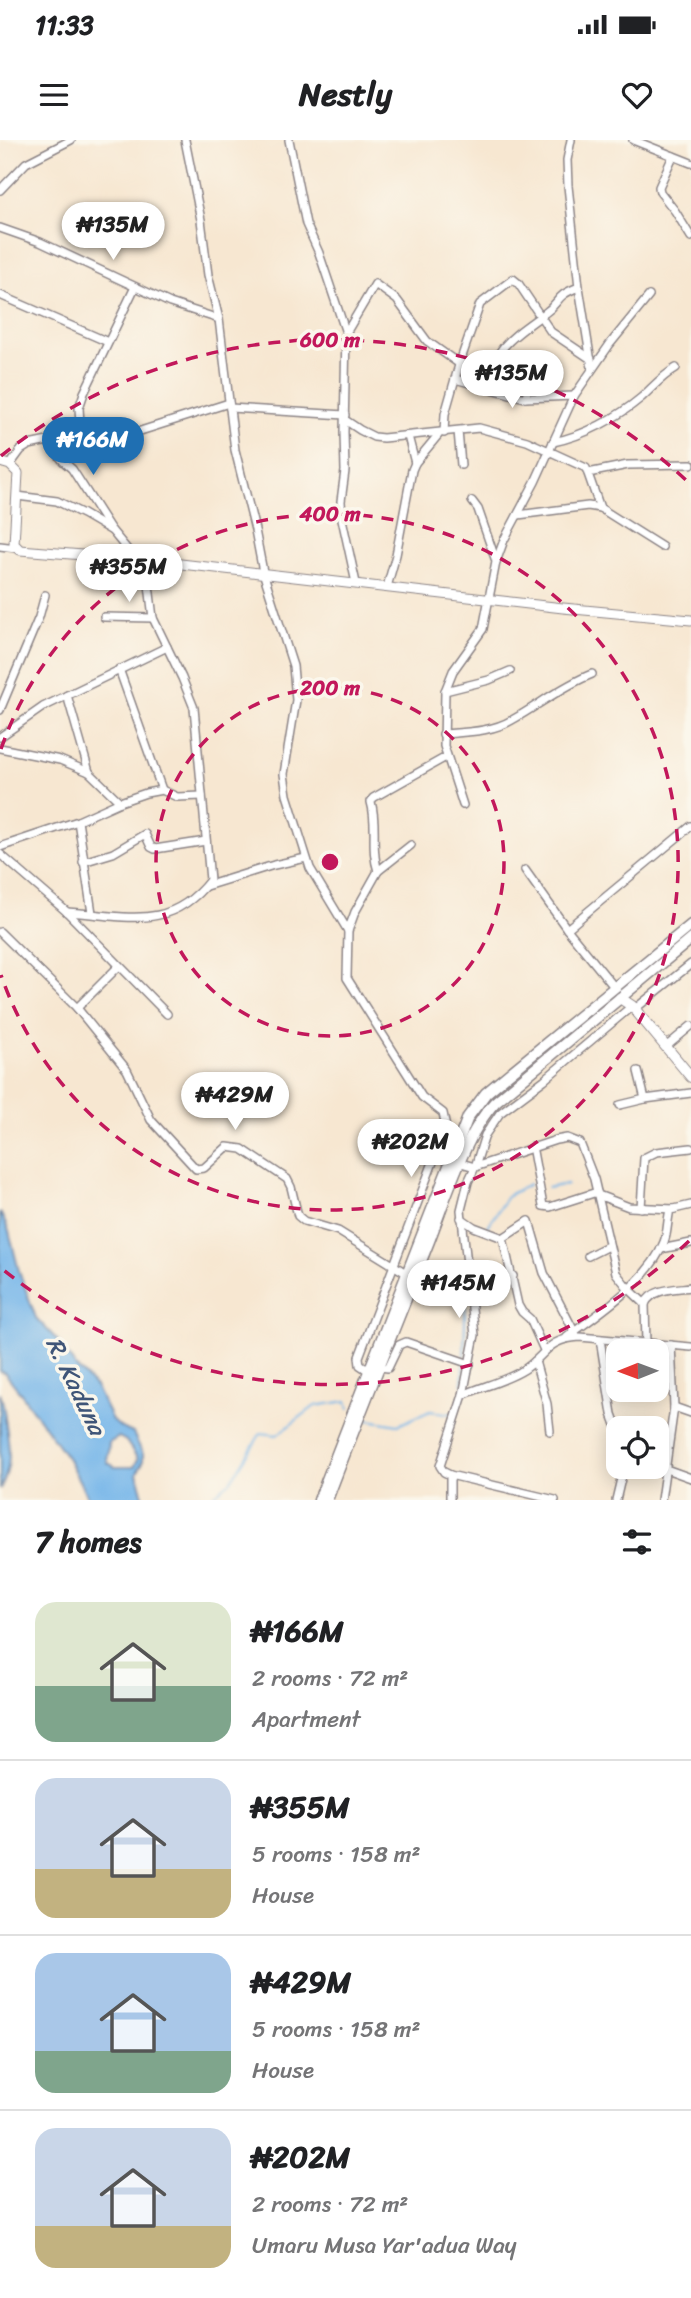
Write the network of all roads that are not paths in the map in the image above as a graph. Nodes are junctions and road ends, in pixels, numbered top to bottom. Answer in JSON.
{"nodes":[{"id":1,"x":71,"y":140,"type":"edge"},
{"id":2,"x":185,"y":140,"type":"edge"},
{"id":3,"x":289,"y":140,"type":"edge"},
{"id":4,"x":571,"y":140,"type":"edge"},
{"id":5,"x":633,"y":140,"type":"edge"},
{"id":6,"x":662,"y":140,"type":"edge"},
{"id":7,"x":658,"y":150,"type":"junction"},
{"id":8,"x":673,"y":156,"type":"junction"},
{"id":9,"x":691,"y":163,"type":"edge"},
{"id":10,"x":0,"y":190,"type":"edge"},
{"id":11,"x":0,"y":228,"type":"edge"},
{"id":12,"x":691,"y":237,"type":"edge"},
{"id":13,"x":135,"y":287,"type":"junction"},
{"id":14,"x":579,"y":287,"type":"junction"},
{"id":15,"x":0,"y":295,"type":"edge"},
{"id":16,"x":649,"y":296,"type":"dead end"},
{"id":17,"x":541,"y":316,"type":"junction"},
{"id":18,"x":219,"y":319,"type":"junction"},
{"id":19,"x":346,"y":333,"type":"junction"},
{"id":20,"x":108,"y":342,"type":"junction"},
{"id":21,"x":591,"y":359,"type":"junction"},
{"id":22,"x":538,"y":363,"type":"dead end"},
{"id":23,"x":459,"y":365,"type":"junction"},
{"id":24,"x":592,"y":368,"type":"junction"},
{"id":25,"x":676,"y":368,"type":"dead end"},
{"id":26,"x":454,"y":379,"type":"junction"},
{"id":27,"x":483,"y":387,"type":"junction"},
{"id":28,"x":574,"y":396,"type":"junction"},
{"id":29,"x":525,"y":398,"type":"junction"},
{"id":30,"x":229,"y":406,"type":"junction"},
{"id":31,"x":345,"y":417,"type":"junction"},
{"id":32,"x":458,"y":431,"type":"junction"},
{"id":33,"x":442,"y":433,"type":"junction"},
{"id":34,"x":408,"y":436,"type":"junction"},
{"id":35,"x":81,"y":438,"type":"junction"},
{"id":36,"x":48,"y":441,"type":"junction"},
{"id":37,"x":553,"y":442,"type":"junction"},
{"id":38,"x":549,"y":450,"type":"junction"},
{"id":39,"x":5,"y":463,"type":"edge"},
{"id":40,"x":415,"y":463,"type":"junction"},
{"id":41,"x":691,"y":464,"type":"edge"},
{"id":42,"x":461,"y":465,"type":"dead end"},
{"id":43,"x":588,"y":472,"type":"junction"},
{"id":44,"x":17,"y":496,"type":"junction"},
{"id":45,"x":472,"y":501,"type":"dead end"},
{"id":46,"x":600,"y":508,"type":"junction"},
{"id":47,"x":518,"y":515,"type":"junction"},
{"id":48,"x":112,"y":531,"type":"junction"},
{"id":49,"x":0,"y":546,"type":"edge"},
{"id":50,"x":662,"y":547,"type":"dead end"},
{"id":51,"x":16,"y":548,"type":"junction"},
{"id":52,"x":135,"y":559,"type":"junction"},
{"id":53,"x":146,"y":560,"type":"junction"},
{"id":54,"x":496,"y":562,"type":"junction"},
{"id":55,"x":262,"y":572,"type":"junction"},
{"id":56,"x":356,"y":583,"type":"junction"},
{"id":57,"x":387,"y":587,"type":"junction"},
{"id":58,"x":45,"y":595,"type":"dead end"},
{"id":59,"x":489,"y":599,"type":"junction"},
{"id":60,"x":104,"y":617,"type":"dead end"},
{"id":61,"x":153,"y":618,"type":"junction"},
{"id":62,"x":691,"y":620,"type":"edge"},
{"id":63,"x":167,"y":647,"type":"junction"},
{"id":64,"x":119,"y":669,"type":"junction"},
{"id":65,"x":510,"y":671,"type":"dead end"},
{"id":66,"x":592,"y":674,"type":"dead end"},
{"id":67,"x":445,"y":691,"type":"junction"},
{"id":68,"x":67,"y":695,"type":"junction"},
{"id":69,"x":0,"y":710,"type":"edge"},
{"id":70,"x":1,"y":734,"type":"edge"},
{"id":71,"x":443,"y":734,"type":"junction"},
{"id":72,"x":0,"y":748,"type":"edge"},
{"id":73,"x":446,"y":757,"type":"junction"},
{"id":74,"x":89,"y":772,"type":"junction"},
{"id":75,"x":162,"y":790,"type":"junction"},
{"id":76,"x":202,"y":796,"type":"junction"},
{"id":77,"x":120,"y":802,"type":"junction"},
{"id":78,"x":463,"y":804,"type":"dead end"},
{"id":79,"x":78,"y":821,"type":"junction"},
{"id":80,"x":691,"y":826,"type":"edge"},
{"id":81,"x":206,"y":841,"type":"junction"},
{"id":82,"x":411,"y":845,"type":"dead end"},
{"id":83,"x":0,"y":847,"type":"edge"},
{"id":84,"x":0,"y":854,"type":"edge"},
{"id":85,"x":306,"y":858,"type":"junction"},
{"id":86,"x":82,"y":862,"type":"junction"},
{"id":87,"x":525,"y":870,"type":"dead end"},
{"id":88,"x":378,"y":871,"type":"junction"},
{"id":89,"x":205,"y":886,"type":"junction"},
{"id":90,"x":68,"y":912,"type":"junction"},
{"id":91,"x":92,"y":913,"type":"junction"},
{"id":92,"x":691,"y":925,"type":"edge"},
{"id":93,"x":567,"y":929,"type":"junction"},
{"id":94,"x":348,"y":931,"type":"junction"},
{"id":95,"x":0,"y":932,"type":"edge"},
{"id":96,"x":691,"y":939,"type":"edge"},
{"id":97,"x":691,"y":964,"type":"edge"},
{"id":98,"x":119,"y":966,"type":"junction"},
{"id":99,"x":621,"y":993,"type":"junction"},
{"id":100,"x":634,"y":1007,"type":"junction"},
{"id":101,"x":77,"y":1009,"type":"junction"},
{"id":102,"x":167,"y":1014,"type":"dead end"},
{"id":103,"x":691,"y":1026,"type":"edge"},
{"id":104,"x":667,"y":1046,"type":"junction"},
{"id":105,"x":638,"y":1071,"type":"dead end"},
{"id":106,"x":691,"y":1075,"type":"edge"},
{"id":107,"x":691,"y":1093,"type":"edge"},
{"id":108,"x":645,"y":1099,"type":"junction"},
{"id":109,"x":620,"y":1105,"type":"dead end"},
{"id":110,"x":532,"y":1146,"type":"junction"},
{"id":111,"x":691,"y":1148,"type":"edge"},
{"id":112,"x":461,"y":1163,"type":"junction"},
{"id":113,"x":475,"y":1167,"type":"junction"},
{"id":114,"x":597,"y":1194,"type":"junction"},
{"id":115,"x":691,"y":1205,"type":"edge"},
{"id":116,"x":641,"y":1208,"type":"junction"},
{"id":117,"x":675,"y":1209,"type":"junction"},
{"id":118,"x":461,"y":1218,"type":"junction"},
{"id":119,"x":503,"y":1238,"type":"junction"},
{"id":120,"x":691,"y":1243,"type":"edge"},
{"id":121,"x":608,"y":1246,"type":"junction"},
{"id":122,"x":661,"y":1249,"type":"junction"},
{"id":123,"x":588,"y":1256,"type":"dead end"},
{"id":124,"x":394,"y":1264,"type":"junction"},
{"id":125,"x":406,"y":1273,"type":"junction"},
{"id":126,"x":513,"y":1276,"type":"junction"},
{"id":127,"x":470,"y":1286,"type":"junction"},
{"id":128,"x":691,"y":1287,"type":"edge"},
{"id":129,"x":628,"y":1289,"type":"junction"},
{"id":130,"x":645,"y":1304,"type":"junction"},
{"id":131,"x":577,"y":1334,"type":"junction"},
{"id":132,"x":600,"y":1339,"type":"junction"},
{"id":133,"x":646,"y":1339,"type":"edge"},
{"id":134,"x":606,"y":1340,"type":"edge"},
{"id":135,"x":671,"y":1345,"type":"joint"},
{"id":136,"x":691,"y":1347,"type":"edge"},
{"id":137,"x":544,"y":1350,"type":"junction"},
{"id":138,"x":535,"y":1361,"type":"junction"},
{"id":139,"x":470,"y":1364,"type":"junction"},
{"id":140,"x":374,"y":1369,"type":"junction"},
{"id":141,"x":463,"y":1395,"type":"junction"},
{"id":142,"x":674,"y":1408,"type":"junction"},
{"id":143,"x":691,"y":1413,"type":"edge"},
{"id":144,"x":613,"y":1416,"type":"edge"},
{"id":145,"x":550,"y":1431,"type":"dead end"},
{"id":146,"x":669,"y":1446,"type":"edge"},
{"id":147,"x":669,"y":1470,"type":"edge"},
{"id":148,"x":450,"y":1475,"type":"junction"},
{"id":149,"x":691,"y":1478,"type":"edge"},
{"id":150,"x":621,"y":1479,"type":"edge"},
{"id":151,"x":664,"y":1479,"type":"edge"},
{"id":152,"x":319,"y":1500,"type":"edge"},
{"id":153,"x":327,"y":1500,"type":"edge"},
{"id":154,"x":450,"y":1500,"type":"edge"},
{"id":155,"x":555,"y":1500,"type":"edge"},
{"id":156,"x":616,"y":1500,"type":"edge"},
{"id":157,"x":661,"y":1500,"type":"edge"}],
"edges":[{"from":1,"to":10,"type":"street"},
{"from":2,"to":18,"type":"street"},
{"from":3,"to":19,"type":"street"},
{"from":4,"to":14,"type":"street"},
{"from":5,"to":7,"type":"street"},
{"from":6,"to":7,"type":"street"},
{"from":7,"to":8,"type":"street"},
{"from":8,"to":9,"type":"street"},
{"from":8,"to":12,"type":"street"},
{"from":11,"to":13,"type":"street"},
{"from":13,"to":18,"type":"street"},
{"from":13,"to":20,"type":"street"},
{"from":14,"to":17,"type":"street"},
{"from":14,"to":21,"type":"street"},
{"from":15,"to":20,"type":"street"},
{"from":16,"to":24,"type":"street"},
{"from":17,"to":21,"type":"street"},
{"from":17,"to":23,"type":"street"},
{"from":17,"to":27,"type":"street"},
{"from":18,"to":30,"type":"street"},
{"from":19,"to":23,"type":"street"},
{"from":19,"to":31,"type":"street"},
{"from":20,"to":35,"type":"street"},
{"from":21,"to":24,"type":"street"},
{"from":22,"to":29,"type":"street"},
{"from":23,"to":26,"type":"street"},
{"from":24,"to":28,"type":"street"},
{"from":25,"to":37,"type":"street"},
{"from":26,"to":27,"type":"street"},
{"from":26,"to":33,"type":"street"},
{"from":27,"to":29,"type":"street"},
{"from":28,"to":29,"type":"street"},
{"from":28,"to":37,"type":"street"},
{"from":30,"to":31,"type":"street"},
{"from":30,"to":35,"type":"street"},
{"from":30,"to":55,"type":"street"},
{"from":31,"to":34,"type":"street"},
{"from":31,"to":56,"type":"street"},
{"from":32,"to":33,"type":"street"},
{"from":32,"to":38,"type":"street"},
{"from":32,"to":42,"type":"street"},
{"from":33,"to":34,"type":"street"},
{"from":33,"to":40,"type":"street"},
{"from":34,"to":40,"type":"street"},
{"from":35,"to":36,"type":"street"},
{"from":36,"to":39,"type":"street"},
{"from":36,"to":48,"type":"street"},
{"from":37,"to":38,"type":"street"},
{"from":38,"to":43,"type":"street"},
{"from":38,"to":47,"type":"street"},
{"from":39,"to":44,"type":"street"},
{"from":40,"to":57,"type":"street"},
{"from":41,"to":43,"type":"street"},
{"from":43,"to":46,"type":"street"},
{"from":44,"to":48,"type":"street"},
{"from":44,"to":51,"type":"street"},
{"from":45,"to":54,"type":"street"},
{"from":46,"to":47,"type":"street"},
{"from":46,"to":50,"type":"street"},
{"from":47,"to":54,"type":"street"},
{"from":48,"to":52,"type":"street"},
{"from":49,"to":51,"type":"street"},
{"from":51,"to":52,"type":"street"},
{"from":52,"to":53,"type":"street"},
{"from":53,"to":55,"type":"street"},
{"from":53,"to":61,"type":"street"},
{"from":54,"to":59,"type":"street"},
{"from":55,"to":56,"type":"street"},
{"from":55,"to":85,"type":"street"},
{"from":56,"to":57,"type":"street"},
{"from":57,"to":59,"type":"street"},
{"from":58,"to":69,"type":"street"},
{"from":59,"to":62,"type":"street"},
{"from":59,"to":67,"type":"street"},
{"from":60,"to":61,"type":"street"},
{"from":61,"to":63,"type":"street"},
{"from":63,"to":64,"type":"street"},
{"from":63,"to":76,"type":"street"},
{"from":64,"to":68,"type":"street"},
{"from":64,"to":75,"type":"street"},
{"from":65,"to":67,"type":"street"},
{"from":66,"to":71,"type":"street"},
{"from":67,"to":71,"type":"street"},
{"from":68,"to":70,"type":"street"},
{"from":68,"to":74,"type":"street"},
{"from":71,"to":73,"type":"street"},
{"from":72,"to":74,"type":"street"},
{"from":73,"to":78,"type":"street"},
{"from":73,"to":88,"type":"street"},
{"from":74,"to":77,"type":"street"},
{"from":75,"to":76,"type":"street"},
{"from":75,"to":77,"type":"street"},
{"from":76,"to":81,"type":"street"},
{"from":77,"to":79,"type":"street"},
{"from":79,"to":83,"type":"street"},
{"from":79,"to":86,"type":"street"},
{"from":80,"to":93,"type":"street"},
{"from":81,"to":86,"type":"street"},
{"from":81,"to":89,"type":"street"},
{"from":82,"to":88,"type":"street"},
{"from":84,"to":90,"type":"street"},
{"from":85,"to":89,"type":"street"},
{"from":85,"to":94,"type":"street"},
{"from":86,"to":91,"type":"street"},
{"from":87,"to":93,"type":"street"},
{"from":88,"to":94,"type":"street"},
{"from":89,"to":91,"type":"street"},
{"from":90,"to":91,"type":"street"},
{"from":90,"to":98,"type":"street"},
{"from":92,"to":99,"type":"main road"},
{"from":93,"to":99,"type":"street"},
{"from":94,"to":124,"type":"street"},
{"from":95,"to":101,"type":"street"},
{"from":96,"to":99,"type":"main road"},
{"from":97,"to":100,"type":"street"},
{"from":98,"to":101,"type":"street"},
{"from":98,"to":102,"type":"street"},
{"from":99,"to":100,"type":"main road"},
{"from":99,"to":112,"type":"main road"},
{"from":99,"to":125,"type":"main road"},
{"from":100,"to":104,"type":"main road"},
{"from":100,"to":106,"type":"main road"},
{"from":100,"to":113,"type":"street"},
{"from":101,"to":124,"type":"street"},
{"from":103,"to":104,"type":"street"},
{"from":104,"to":106,"type":"main road"},
{"from":105,"to":108,"type":"street"},
{"from":107,"to":108,"type":"street"},
{"from":108,"to":109,"type":"street"},
{"from":110,"to":113,"type":"street"},
{"from":110,"to":114,"type":"street"},
{"from":110,"to":114,"type":"street"},
{"from":111,"to":116,"type":"street"},
{"from":112,"to":113,"type":"street"},
{"from":112,"to":140,"type":"main road"},
{"from":113,"to":118,"type":"street"},
{"from":114,"to":116,"type":"street"},
{"from":114,"to":121,"type":"street"},
{"from":115,"to":117,"type":"street"},
{"from":116,"to":117,"type":"street"},
{"from":117,"to":122,"type":"street"},
{"from":118,"to":119,"type":"street"},
{"from":118,"to":127,"type":"street"},
{"from":119,"to":126,"type":"street"},
{"from":119,"to":131,"type":"street"},
{"from":120,"to":122,"type":"street"},
{"from":121,"to":123,"type":"street"},
{"from":121,"to":129,"type":"street"},
{"from":122,"to":129,"type":"street"},
{"from":124,"to":125,"type":"street"},
{"from":124,"to":140,"type":"street"},
{"from":125,"to":140,"type":"main road"},
{"from":126,"to":127,"type":"street"},
{"from":126,"to":137,"type":"street"},
{"from":127,"to":139,"type":"street"},
{"from":128,"to":130,"type":"street"},
{"from":129,"to":130,"type":"street"},
{"from":129,"to":131,"type":"street"},
{"from":130,"to":133,"type":"street"},
{"from":131,"to":132,"type":"street"},
{"from":131,"to":137,"type":"street"},
{"from":132,"to":134,"type":"street"},
{"from":132,"to":144,"type":"street"},
{"from":135,"to":136,"type":"street"},
{"from":135,"to":142,"type":"street"},
{"from":137,"to":138,"type":"street"},
{"from":138,"to":141,"type":"street"},
{"from":138,"to":145,"type":"street"},
{"from":139,"to":140,"type":"street"},
{"from":139,"to":141,"type":"street"},
{"from":140,"to":152,"type":"main road"},
{"from":140,"to":153,"type":"main road"},
{"from":141,"to":148,"type":"street"},
{"from":142,"to":143,"type":"street"},
{"from":142,"to":146,"type":"street"},
{"from":147,"to":149,"type":"street"},
{"from":148,"to":154,"type":"street"},
{"from":148,"to":155,"type":"street"},
{"from":150,"to":156,"type":"street"},
{"from":151,"to":157,"type":"street"}]}
